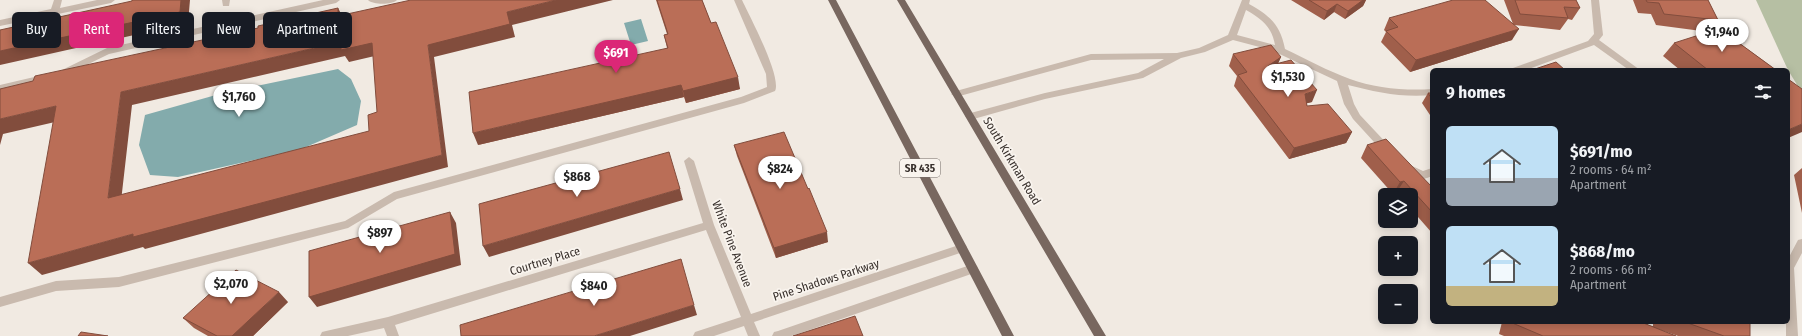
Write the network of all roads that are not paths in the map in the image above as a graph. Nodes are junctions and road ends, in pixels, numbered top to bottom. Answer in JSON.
{"nodes":[{"id":1,"x":58,"y":0,"type":"edge"},
{"id":2,"x":111,"y":0,"type":"edge"},
{"id":3,"x":336,"y":0,"type":"edge"},
{"id":4,"x":372,"y":0,"type":"edge"},
{"id":5,"x":393,"y":0,"type":"edge"},
{"id":6,"x":738,"y":0,"type":"edge"},
{"id":7,"x":832,"y":0,"type":"edge"},
{"id":8,"x":901,"y":0,"type":"edge"},
{"id":9,"x":1595,"y":0,"type":"edge"},
{"id":10,"x":1245,"y":2,"type":"edge"},
{"id":11,"x":55,"y":12,"type":"joint"},
{"id":12,"x":12,"y":21,"type":"edge"},
{"id":13,"x":0,"y":23,"type":"edge"},
{"id":14,"x":1232,"y":37,"type":"junction"},
{"id":15,"x":1594,"y":40,"type":"junction"},
{"id":16,"x":1281,"y":51,"type":"junction"},
{"id":17,"x":1178,"y":56,"type":"junction"},
{"id":18,"x":1522,"y":68,"type":"edge"},
{"id":19,"x":1632,"y":68,"type":"edge"},
{"id":20,"x":1341,"y":78,"type":"junction"},
{"id":21,"x":0,"y":88,"type":"edge"},
{"id":22,"x":1430,"y":92,"type":"edge"},
{"id":23,"x":956,"y":94,"type":"junction"},
{"id":24,"x":970,"y":116,"type":"junction"},
{"id":25,"x":688,"y":161,"type":"dead end"},
{"id":26,"x":1430,"y":173,"type":"edge"},
{"id":27,"x":710,"y":225,"type":"junction"},
{"id":28,"x":1802,"y":243,"type":"edge"},
{"id":29,"x":962,"y":248,"type":"junction"},
{"id":30,"x":1790,"y":266,"type":"edge"},
{"id":31,"x":973,"y":269,"type":"junction"},
{"id":32,"x":1790,"y":291,"type":"edge"},
{"id":33,"x":0,"y":302,"type":"edge"},
{"id":34,"x":747,"y":320,"type":"junction"},
{"id":35,"x":388,"y":322,"type":"junction"},
{"id":36,"x":719,"y":333,"type":"edge"},
{"id":37,"x":326,"y":336,"type":"edge"},
{"id":38,"x":393,"y":336,"type":"edge"},
{"id":39,"x":699,"y":336,"type":"edge"},
{"id":40,"x":754,"y":336,"type":"edge"},
{"id":41,"x":778,"y":336,"type":"edge"},
{"id":42,"x":1008,"y":336,"type":"edge"},
{"id":43,"x":1100,"y":336,"type":"edge"},
{"id":44,"x":1792,"y":336,"type":"edge"}],
"edges":[{"from":1,"to":11,"type":"street"},
{"from":2,"to":11,"type":"street"},
{"from":3,"to":21,"type":"street"},
{"from":4,"to":5,"type":"street"},
{"from":6,"to":33,"type":"street"},
{"from":7,"to":29,"type":"main road","number":"SR 435"},
{"from":8,"to":23,"type":"main road","name":"South Kirkman Road"},
{"from":9,"to":15,"type":"street"},
{"from":10,"to":14,"type":"street"},
{"from":10,"to":16,"type":"street"},
{"from":12,"to":13,"type":"street"},
{"from":14,"to":16,"type":"street"},
{"from":14,"to":17,"type":"street"},
{"from":15,"to":18,"type":"street"},
{"from":15,"to":19,"type":"street"},
{"from":16,"to":20,"type":"street"},
{"from":17,"to":23,"type":"street"},
{"from":17,"to":24,"type":"street"},
{"from":20,"to":22,"type":"street"},
{"from":20,"to":26,"type":"street"},
{"from":23,"to":24,"type":"main road","name":"South Kirkman Road"},
{"from":24,"to":43,"type":"main road","name":"South Kirkman Road"},
{"from":25,"to":27,"type":"street","name":"White Pine Avenue"},
{"from":27,"to":34,"type":"street","name":"White Pine Avenue"},
{"from":27,"to":35,"type":"street","name":"Courtney Place"},
{"from":28,"to":30,"type":"street"},
{"from":29,"to":31,"type":"main road","number":"SR 435"},
{"from":29,"to":34,"type":"street","name":"Pine Shadows Parkway"},
{"from":31,"to":41,"type":"street"},
{"from":31,"to":42,"type":"main road","number":"SR 435"},
{"from":32,"to":44,"type":"street"},
{"from":34,"to":36,"type":"street","name":"Pine Shadows Parkway"},
{"from":34,"to":40,"type":"street","name":"White Pine Avenue"},
{"from":35,"to":37,"type":"street","name":"Courtney Place"},
{"from":35,"to":38,"type":"street"},
{"from":36,"to":39,"type":"street","name":"Pine Shadows Parkway"}]}
